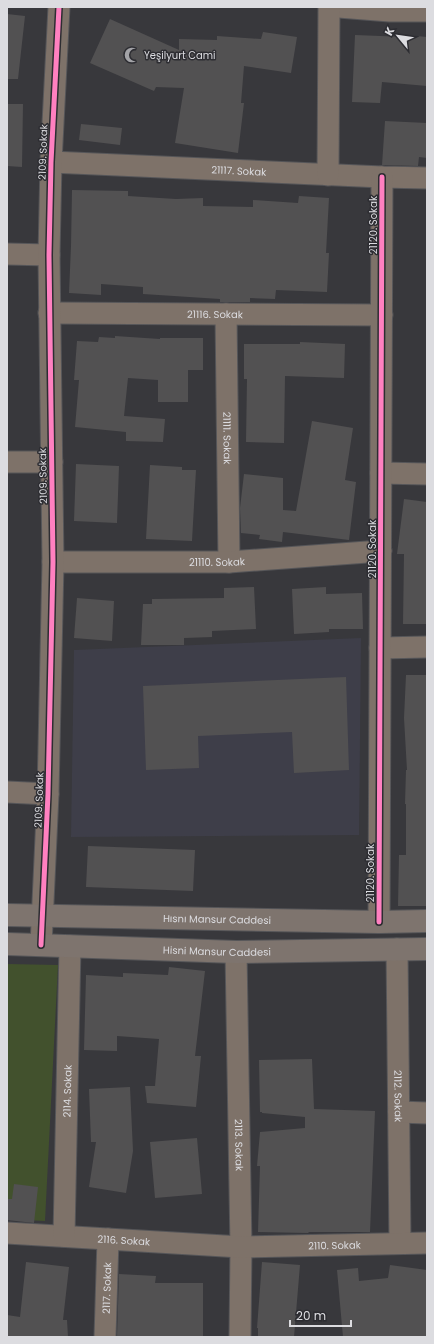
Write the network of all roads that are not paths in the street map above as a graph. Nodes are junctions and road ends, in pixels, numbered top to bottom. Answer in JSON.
{"nodes":[{"id":1,"x":59,"y":7,"type":"edge"},
{"id":2,"x":329,"y":7,"type":"edge"},
{"id":3,"x":339,"y":7,"type":"edge"},
{"id":4,"x":390,"y":9,"type":"edge"},
{"id":5,"x":427,"y":11,"type":"edge"},
{"id":6,"x":51,"y":162,"type":"junction"},
{"id":7,"x":328,"y":174,"type":"junction"},
{"id":8,"x":382,"y":177,"type":"junction"},
{"id":9,"x":427,"y":178,"type":"edge"},
{"id":10,"x":7,"y":254,"type":"edge"},
{"id":11,"x":49,"y":255,"type":"junction"},
{"id":12,"x":49,"y":313,"type":"junction"},
{"id":13,"x":226,"y":314,"type":"junction"},
{"id":14,"x":382,"y":314,"type":"junction"},
{"id":15,"x":7,"y":462,"type":"edge"},
{"id":16,"x":52,"y":462,"type":"junction"},
{"id":17,"x":381,"y":473,"type":"junction"},
{"id":18,"x":427,"y":474,"type":"edge"},
{"id":19,"x":381,"y":551,"type":"junction"},
{"id":20,"x":53,"y":562,"type":"junction"},
{"id":21,"x":229,"y":562,"type":"junction"},
{"id":22,"x":427,"y":647,"type":"edge"},
{"id":23,"x":380,"y":648,"type":"junction"},
{"id":24,"x":7,"y":792,"type":"edge"},
{"id":25,"x":48,"y":794,"type":"junction"},
{"id":26,"x":7,"y":915,"type":"edge"},
{"id":27,"x":42,"y":916,"type":"junction"},
{"id":28,"x":427,"y":921,"type":"edge"},
{"id":29,"x":379,"y":922,"type":"junction"},
{"id":30,"x":7,"y":944,"type":"edge"},
{"id":31,"x":41,"y":945,"type":"junction"},
{"id":32,"x":70,"y":946,"type":"junction"},
{"id":33,"x":397,"y":949,"type":"junction"},
{"id":34,"x":427,"y":949,"type":"edge"},
{"id":35,"x":236,"y":952,"type":"junction"},
{"id":36,"x":399,"y":1112,"type":"junction"},
{"id":37,"x":427,"y":1113,"type":"edge"},
{"id":38,"x":7,"y":1233,"type":"edge"},
{"id":39,"x":64,"y":1236,"type":"junction"},
{"id":40,"x":108,"y":1239,"type":"junction"},
{"id":41,"x":400,"y":1243,"type":"junction"},
{"id":42,"x":427,"y":1243,"type":"edge"},
{"id":43,"x":242,"y":1248,"type":"junction"},
{"id":44,"x":105,"y":1337,"type":"edge"},
{"id":45,"x":240,"y":1337,"type":"edge"}],
"edges":[{"from":1,"to":6,"type":"street","name":"2109. Sokak"},
{"from":2,"to":7,"type":"street"},
{"from":3,"to":4,"type":"street"},
{"from":4,"to":5,"type":"street"},
{"from":6,"to":7,"type":"street","name":"21117. Sokak"},
{"from":6,"to":11,"type":"street","name":"2109. Sokak"},
{"from":7,"to":8,"type":"street","name":"21117. Sokak"},
{"from":8,"to":9,"type":"street","name":"21117. Sokak"},
{"from":8,"to":14,"type":"street","name":"21120. Sokak"},
{"from":10,"to":11,"type":"street"},
{"from":11,"to":12,"type":"street","name":"2109. Sokak"},
{"from":12,"to":13,"type":"street","name":"21116. Sokak"},
{"from":12,"to":16,"type":"street","name":"2109. Sokak"},
{"from":13,"to":14,"type":"street","name":"21116. Sokak"},
{"from":13,"to":21,"type":"street","name":"21111. Sokak"},
{"from":14,"to":17,"type":"street","name":"21120. Sokak"},
{"from":15,"to":16,"type":"street"},
{"from":16,"to":20,"type":"street","name":"2109. Sokak"},
{"from":17,"to":18,"type":"street"},
{"from":17,"to":19,"type":"street","name":"21120. Sokak"},
{"from":19,"to":21,"type":"street","name":"21110. Sokak"},
{"from":19,"to":23,"type":"street","name":"21120. Sokak"},
{"from":20,"to":21,"type":"street","name":"21110. Sokak"},
{"from":20,"to":25,"type":"street","name":"2109. Sokak"},
{"from":22,"to":23,"type":"street"},
{"from":23,"to":29,"type":"street","name":"21120. Sokak"},
{"from":24,"to":25,"type":"street"},
{"from":25,"to":27,"type":"street","name":"2109. Sokak"},
{"from":26,"to":27,"type":"main road","name":"Hısnı Mansur Caddesi"},
{"from":27,"to":29,"type":"main road","name":"Hısnı Mansur Caddesi"},
{"from":27,"to":31,"type":"street","name":"2109. Sokak"},
{"from":28,"to":29,"type":"main road","name":"Hısnı Mansur Caddesi"},
{"from":30,"to":31,"type":"main road","name":"Hisni Mansur Caddesi"},
{"from":31,"to":32,"type":"main road","name":"Hisni Mansur Caddesi"},
{"from":32,"to":35,"type":"main road","name":"Hisni Mansur Caddesi"},
{"from":32,"to":39,"type":"street","name":"2114. Sokak"},
{"from":33,"to":34,"type":"main road","name":"Hisni Mansur Caddesi"},
{"from":33,"to":35,"type":"main road","name":"Hisni Mansur Caddesi"},
{"from":33,"to":36,"type":"street","name":"2112. Sokak"},
{"from":35,"to":43,"type":"street","name":"2113. Sokak"},
{"from":36,"to":37,"type":"street"},
{"from":36,"to":41,"type":"street","name":"2112. Sokak"},
{"from":38,"to":39,"type":"street","name":"2116. Sokak"},
{"from":39,"to":40,"type":"street","name":"2116. Sokak"},
{"from":40,"to":43,"type":"street","name":"2116. Sokak"},
{"from":40,"to":44,"type":"street","name":"2117. Sokak"},
{"from":41,"to":42,"type":"street","name":"2110. Sokak"},
{"from":41,"to":43,"type":"street","name":"2110. Sokak"},
{"from":43,"to":45,"type":"street","name":"2113. Sokak"}]}
